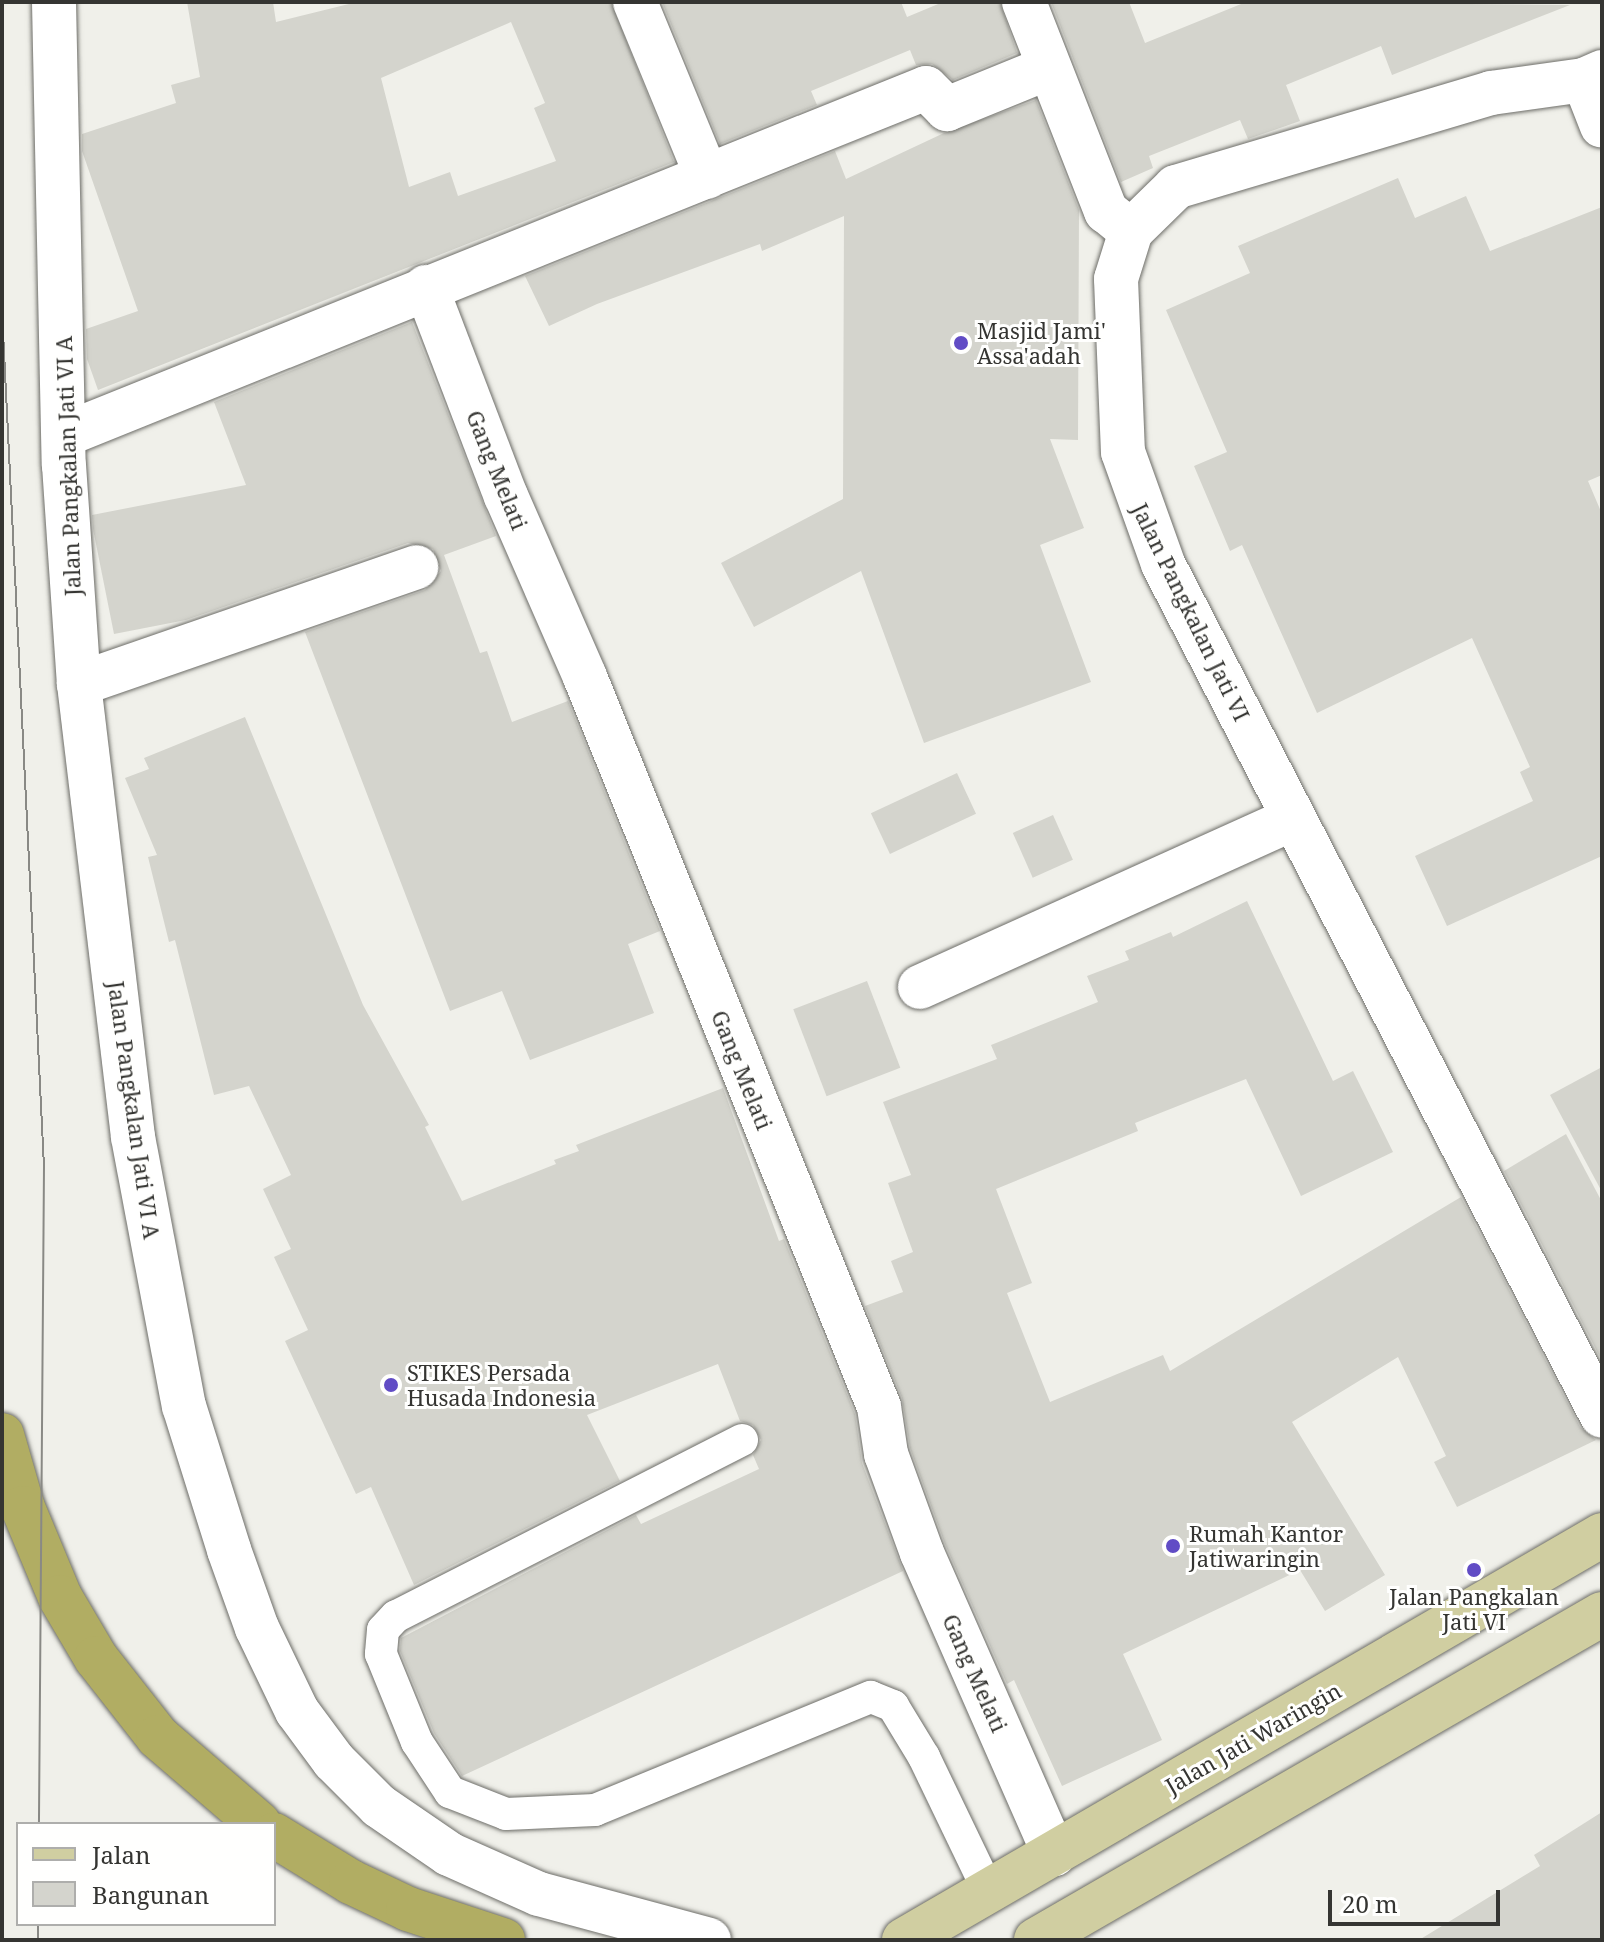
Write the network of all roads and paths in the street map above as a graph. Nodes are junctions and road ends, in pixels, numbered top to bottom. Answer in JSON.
{"nodes":[{"id":1,"x":54,"y":2,"type":"edge"},
{"id":2,"x":635,"y":2,"type":"edge"},
{"id":3,"x":1024,"y":2,"type":"edge"},
{"id":4,"x":1048,"y":68,"type":"junction"},
{"id":5,"x":1593,"y":76,"type":"edge"},
{"id":6,"x":1602,"y":126,"type":"edge"},
{"id":7,"x":707,"y":177,"type":"junction"},
{"id":8,"x":1131,"y":231,"type":"junction"},
{"id":9,"x":426,"y":287,"type":"junction"},
{"id":10,"x":64,"y":435,"type":"junction"},
{"id":11,"x":416,"y":567,"type":"dead end"},
{"id":12,"x":79,"y":684,"type":"junction"},
{"id":13,"x":1294,"y":818,"type":"junction"},
{"id":14,"x":920,"y":987,"type":"dead end"},
{"id":15,"x":1602,"y":1416,"type":"edge"},
{"id":16,"x":2,"y":1435,"type":"edge"},
{"id":17,"x":742,"y":1440,"type":"dead end"},
{"id":18,"x":1602,"y":1535,"type":"edge"},
{"id":19,"x":1602,"y":1614,"type":"edge"},
{"id":20,"x":257,"y":1822,"type":"edge"},
{"id":21,"x":276,"y":1836,"type":"edge"},
{"id":22,"x":1054,"y":1854,"type":"junction"},
{"id":23,"x":989,"y":1892,"type":"junction"},
{"id":24,"x":1043,"y":1938,"type":"edge"},
{"id":25,"x":503,"y":1940,"type":"edge"},
{"id":26,"x":709,"y":1940,"type":"edge"},
{"id":27,"x":904,"y":1940,"type":"edge"}],
"edges":[{"from":1,"to":10,"type":"street","name":"Jalan Pangkalan Jati VI A"},
{"from":2,"to":7,"type":"street"},
{"from":3,"to":4,"type":"street"},
{"from":4,"to":7,"type":"street"},
{"from":4,"to":8,"type":"street"},
{"from":5,"to":6,"type":"street"},
{"from":5,"to":8,"type":"street","name":"Jalan Pangkalan Jati VI"},
{"from":7,"to":9,"type":"street"},
{"from":8,"to":13,"type":"street","name":"Jalan Pangkalan Jati VI"},
{"from":9,"to":10,"type":"street"},
{"from":9,"to":22,"type":"street","name":"Gang Melati"},
{"from":10,"to":12,"type":"street","name":"Jalan Pangkalan Jati VI A"},
{"from":11,"to":12,"type":"street"},
{"from":12,"to":26,"type":"street","name":"Jalan Pangkalan Jati VI A"},
{"from":13,"to":14,"type":"street"},
{"from":13,"to":15,"type":"street","name":"Jalan Pangkalan Jati VI"},
{"from":16,"to":20,"type":"highway"},
{"from":17,"to":23,"type":"lane"},
{"from":18,"to":22,"type":"main road","name":"Jalan Jati Waringin"},
{"from":19,"to":24,"type":"main road"},
{"from":21,"to":25,"type":"highway"},
{"from":22,"to":23,"type":"main road","name":"Jalan Jati Waringin"},
{"from":23,"to":27,"type":"main road","name":"Jalan Jati Waringin"}]}
